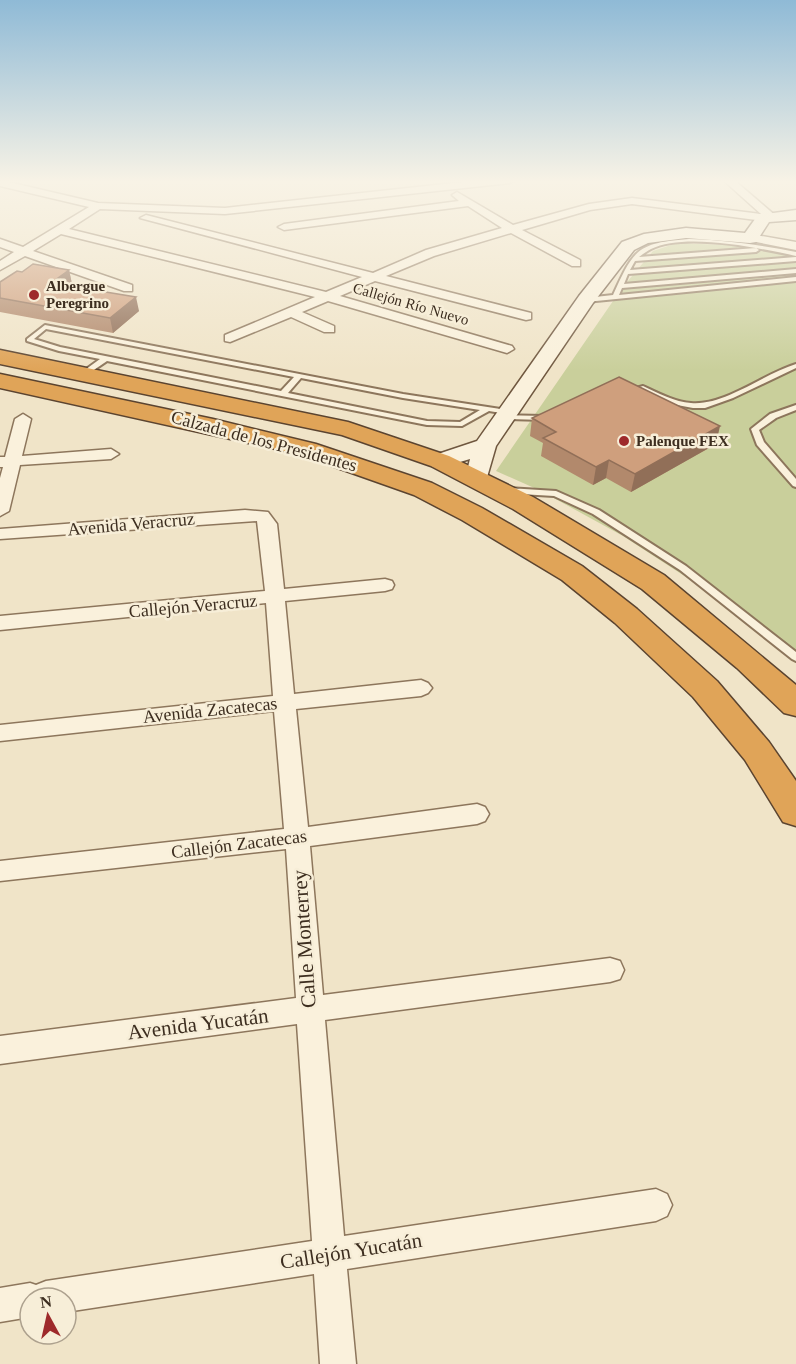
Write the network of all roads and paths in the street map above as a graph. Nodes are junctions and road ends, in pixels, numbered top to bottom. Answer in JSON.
{"nodes":[{"id":1,"x":2,"y":244,"type":"edge"},
{"id":2,"x":39,"y":244,"type":"edge"},
{"id":3,"x":112,"y":244,"type":"edge"},
{"id":4,"x":245,"y":244,"type":"edge"},
{"id":5,"x":462,"y":244,"type":"edge"},
{"id":6,"x":539,"y":244,"type":"edge"},
{"id":7,"x":633,"y":244,"type":"edge"},
{"id":8,"x":661,"y":244,"type":"junction"},
{"id":9,"x":666,"y":244,"type":"edge"},
{"id":10,"x":744,"y":244,"type":"edge"},
{"id":11,"x":749,"y":244,"type":"junction"},
{"id":12,"x":796,"y":246,"type":"edge"},
{"id":13,"x":26,"y":251,"type":"junction"},
{"id":14,"x":673,"y":256,"type":"junction"},
{"id":15,"x":796,"y":257,"type":"edge"},
{"id":16,"x":634,"y":259,"type":"junction"},
{"id":17,"x":763,"y":262,"type":"junction"},
{"id":18,"x":576,"y":263,"type":"dead end"},
{"id":19,"x":0,"y":266,"type":"edge"},
{"id":20,"x":685,"y":267,"type":"junction"},
{"id":21,"x":796,"y":271,"type":"edge"},
{"id":22,"x":627,"y":272,"type":"junction"},
{"id":23,"x":773,"y":272,"type":"junction"},
{"id":24,"x":375,"y":277,"type":"junction"},
{"id":25,"x":696,"y":279,"type":"junction"},
{"id":26,"x":796,"y":279,"type":"edge"},
{"id":27,"x":782,"y":281,"type":"junction"},
{"id":28,"x":620,"y":286,"type":"junction"},
{"id":29,"x":128,"y":288,"type":"dead end"},
{"id":30,"x":705,"y":288,"type":"junction"},
{"id":31,"x":329,"y":297,"type":"junction"},
{"id":32,"x":615,"y":297,"type":"junction"},
{"id":33,"x":586,"y":300,"type":"junction"},
{"id":34,"x":291,"y":312,"type":"junction"},
{"id":35,"x":526,"y":316,"type":"dead end"},
{"id":36,"x":329,"y":329,"type":"dead end"},
{"id":37,"x":230,"y":338,"type":"dead end"},
{"id":38,"x":507,"y":349,"type":"dead end"},
{"id":39,"x":0,"y":357,"type":"edge"},
{"id":40,"x":106,"y":358,"type":"junction"},
{"id":41,"x":796,"y":366,"type":"edge"},
{"id":42,"x":85,"y":374,"type":"junction"},
{"id":43,"x":300,"y":375,"type":"junction"},
{"id":44,"x":0,"y":381,"type":"edge"},
{"id":45,"x":633,"y":388,"type":"edge"},
{"id":46,"x":284,"y":393,"type":"junction"},
{"id":47,"x":796,"y":407,"type":"edge"},
{"id":48,"x":486,"y":410,"type":"junction"},
{"id":49,"x":506,"y":414,"type":"junction"},
{"id":50,"x":549,"y":417,"type":"edge"},
{"id":51,"x":23,"y":419,"type":"dead end"},
{"id":52,"x":485,"y":446,"type":"junction"},
{"id":53,"x":111,"y":454,"type":"dead end"},
{"id":54,"x":6,"y":461,"type":"edge"},
{"id":55,"x":440,"y":461,"type":"junction"},
{"id":56,"x":477,"y":479,"type":"junction"},
{"id":57,"x":796,"y":484,"type":"edge"},
{"id":58,"x":500,"y":491,"type":"junction"},
{"id":59,"x":0,"y":511,"type":"edge"},
{"id":60,"x":262,"y":516,"type":"joint"},
{"id":61,"x":0,"y":534,"type":"edge"},
{"id":62,"x":385,"y":585,"type":"dead end"},
{"id":63,"x":274,"y":598,"type":"junction"},
{"id":64,"x":0,"y":623,"type":"edge"},
{"id":65,"x":796,"y":657,"type":"edge"},
{"id":66,"x":421,"y":688,"type":"dead end"},
{"id":67,"x":284,"y":703,"type":"junction"},
{"id":68,"x":796,"y":704,"type":"edge"},
{"id":69,"x":0,"y":733,"type":"edge"},
{"id":70,"x":796,"y":811,"type":"edge"},
{"id":71,"x":477,"y":814,"type":"dead end"},
{"id":72,"x":297,"y":838,"type":"junction"},
{"id":73,"x":0,"y":871,"type":"edge"},
{"id":74,"x":610,"y":970,"type":"dead end"},
{"id":75,"x":309,"y":1010,"type":"junction"},
{"id":76,"x":0,"y":1050,"type":"edge"},
{"id":77,"x":656,"y":1205,"type":"dead end"},
{"id":78,"x":327,"y":1255,"type":"junction"},
{"id":79,"x":78,"y":1293,"type":"edge"},
{"id":80,"x":18,"y":1302,"type":"edge"},
{"id":81,"x":0,"y":1305,"type":"edge"},
{"id":82,"x":338,"y":1364,"type":"edge"}],
"edges":[{"from":1,"to":13,"type":"street"},
{"from":2,"to":13,"type":"street"},
{"from":3,"to":31,"type":"street","name":"Callejón Río Nuevo"},
{"from":4,"to":24,"type":"street"},
{"from":5,"to":24,"type":"street"},
{"from":6,"to":18,"type":"street"},
{"from":7,"to":33,"type":"street"},
{"from":8,"to":9,"type":"lane"},
{"from":8,"to":14,"type":"lane"},
{"from":8,"to":16,"type":"lane"},
{"from":10,"to":11,"type":"lane"},
{"from":11,"to":12,"type":"street"},
{"from":11,"to":14,"type":"lane"},
{"from":11,"to":15,"type":"lane"},
{"from":11,"to":17,"type":"lane"},
{"from":13,"to":19,"type":"street"},
{"from":13,"to":29,"type":"street"},
{"from":14,"to":16,"type":"lane"},
{"from":14,"to":20,"type":"lane"},
{"from":15,"to":17,"type":"lane"},
{"from":16,"to":22,"type":"lane"},
{"from":17,"to":20,"type":"lane"},
{"from":17,"to":23,"type":"lane"},
{"from":20,"to":22,"type":"lane"},
{"from":20,"to":25,"type":"lane"},
{"from":21,"to":23,"type":"lane"},
{"from":22,"to":28,"type":"lane"},
{"from":23,"to":25,"type":"lane"},
{"from":23,"to":27,"type":"lane"},
{"from":24,"to":31,"type":"street"},
{"from":24,"to":35,"type":"street"},
{"from":25,"to":28,"type":"lane"},
{"from":25,"to":30,"type":"lane"},
{"from":26,"to":27,"type":"lane"},
{"from":27,"to":30,"type":"lane"},
{"from":28,"to":32,"type":"lane"},
{"from":30,"to":32,"type":"lane"},
{"from":31,"to":34,"type":"street"},
{"from":31,"to":38,"type":"street","name":"Callejón Río Nuevo"},
{"from":32,"to":33,"type":"lane"},
{"from":33,"to":49,"type":"street"},
{"from":34,"to":36,"type":"street"},
{"from":34,"to":37,"type":"street"},
{"from":39,"to":42,"type":"highway","name":"Calzada de los Presidentes"},
{"from":40,"to":42,"type":"lane"},
{"from":40,"to":43,"type":"lane"},
{"from":40,"to":46,"type":"lane"},
{"from":41,"to":45,"type":"lane"},
{"from":42,"to":55,"type":"highway","name":"Calzada de los Presidentes"},
{"from":43,"to":46,"type":"lane"},
{"from":43,"to":48,"type":"lane"},
{"from":44,"to":70,"type":"highway","name":"Calzada de los Presidentes"},
{"from":46,"to":48,"type":"lane"},
{"from":47,"to":57,"type":"lane"},
{"from":48,"to":49,"type":"lane"},
{"from":49,"to":50,"type":"lane"},
{"from":49,"to":52,"type":"street"},
{"from":51,"to":54,"type":"street"},
{"from":52,"to":55,"type":"street"},
{"from":52,"to":56,"type":"street"},
{"from":53,"to":54,"type":"street"},
{"from":54,"to":59,"type":"street"},
{"from":55,"to":56,"type":"highway","name":"Calzada de los Presidentes"},
{"from":56,"to":58,"type":"highway","name":"Calzada de los Presidentes"},
{"from":58,"to":65,"type":"lane"},
{"from":58,"to":68,"type":"highway","name":"Calzada de los Presidentes"},
{"from":60,"to":61,"type":"street","name":"Avenida Veracruz"},
{"from":60,"to":63,"type":"street","name":"Calle Monterrey"},
{"from":62,"to":63,"type":"street","name":"Callejón Veracruz"},
{"from":63,"to":64,"type":"street","name":"Callejón Veracruz"},
{"from":63,"to":67,"type":"street","name":"Calle Monterrey"},
{"from":66,"to":67,"type":"street","name":"Avenida Zacatecas"},
{"from":67,"to":69,"type":"street","name":"Avenida Zacatecas"},
{"from":67,"to":72,"type":"street","name":"Calle Monterrey"},
{"from":71,"to":72,"type":"street","name":"Callejón Zacatecas"},
{"from":72,"to":73,"type":"street","name":"Callejón Zacatecas"},
{"from":72,"to":75,"type":"street","name":"Calle Monterrey"},
{"from":74,"to":75,"type":"street","name":"Avenida Yucatán"},
{"from":75,"to":76,"type":"street","name":"Avenida Yucatán"},
{"from":75,"to":78,"type":"street","name":"Calle Monterrey"},
{"from":77,"to":78,"type":"street","name":"Callejón Yucatán"},
{"from":78,"to":79,"type":"street","name":"Callejón Yucatán"},
{"from":78,"to":82,"type":"street","name":"Calle Monterrey"},
{"from":80,"to":81,"type":"street"}]}
